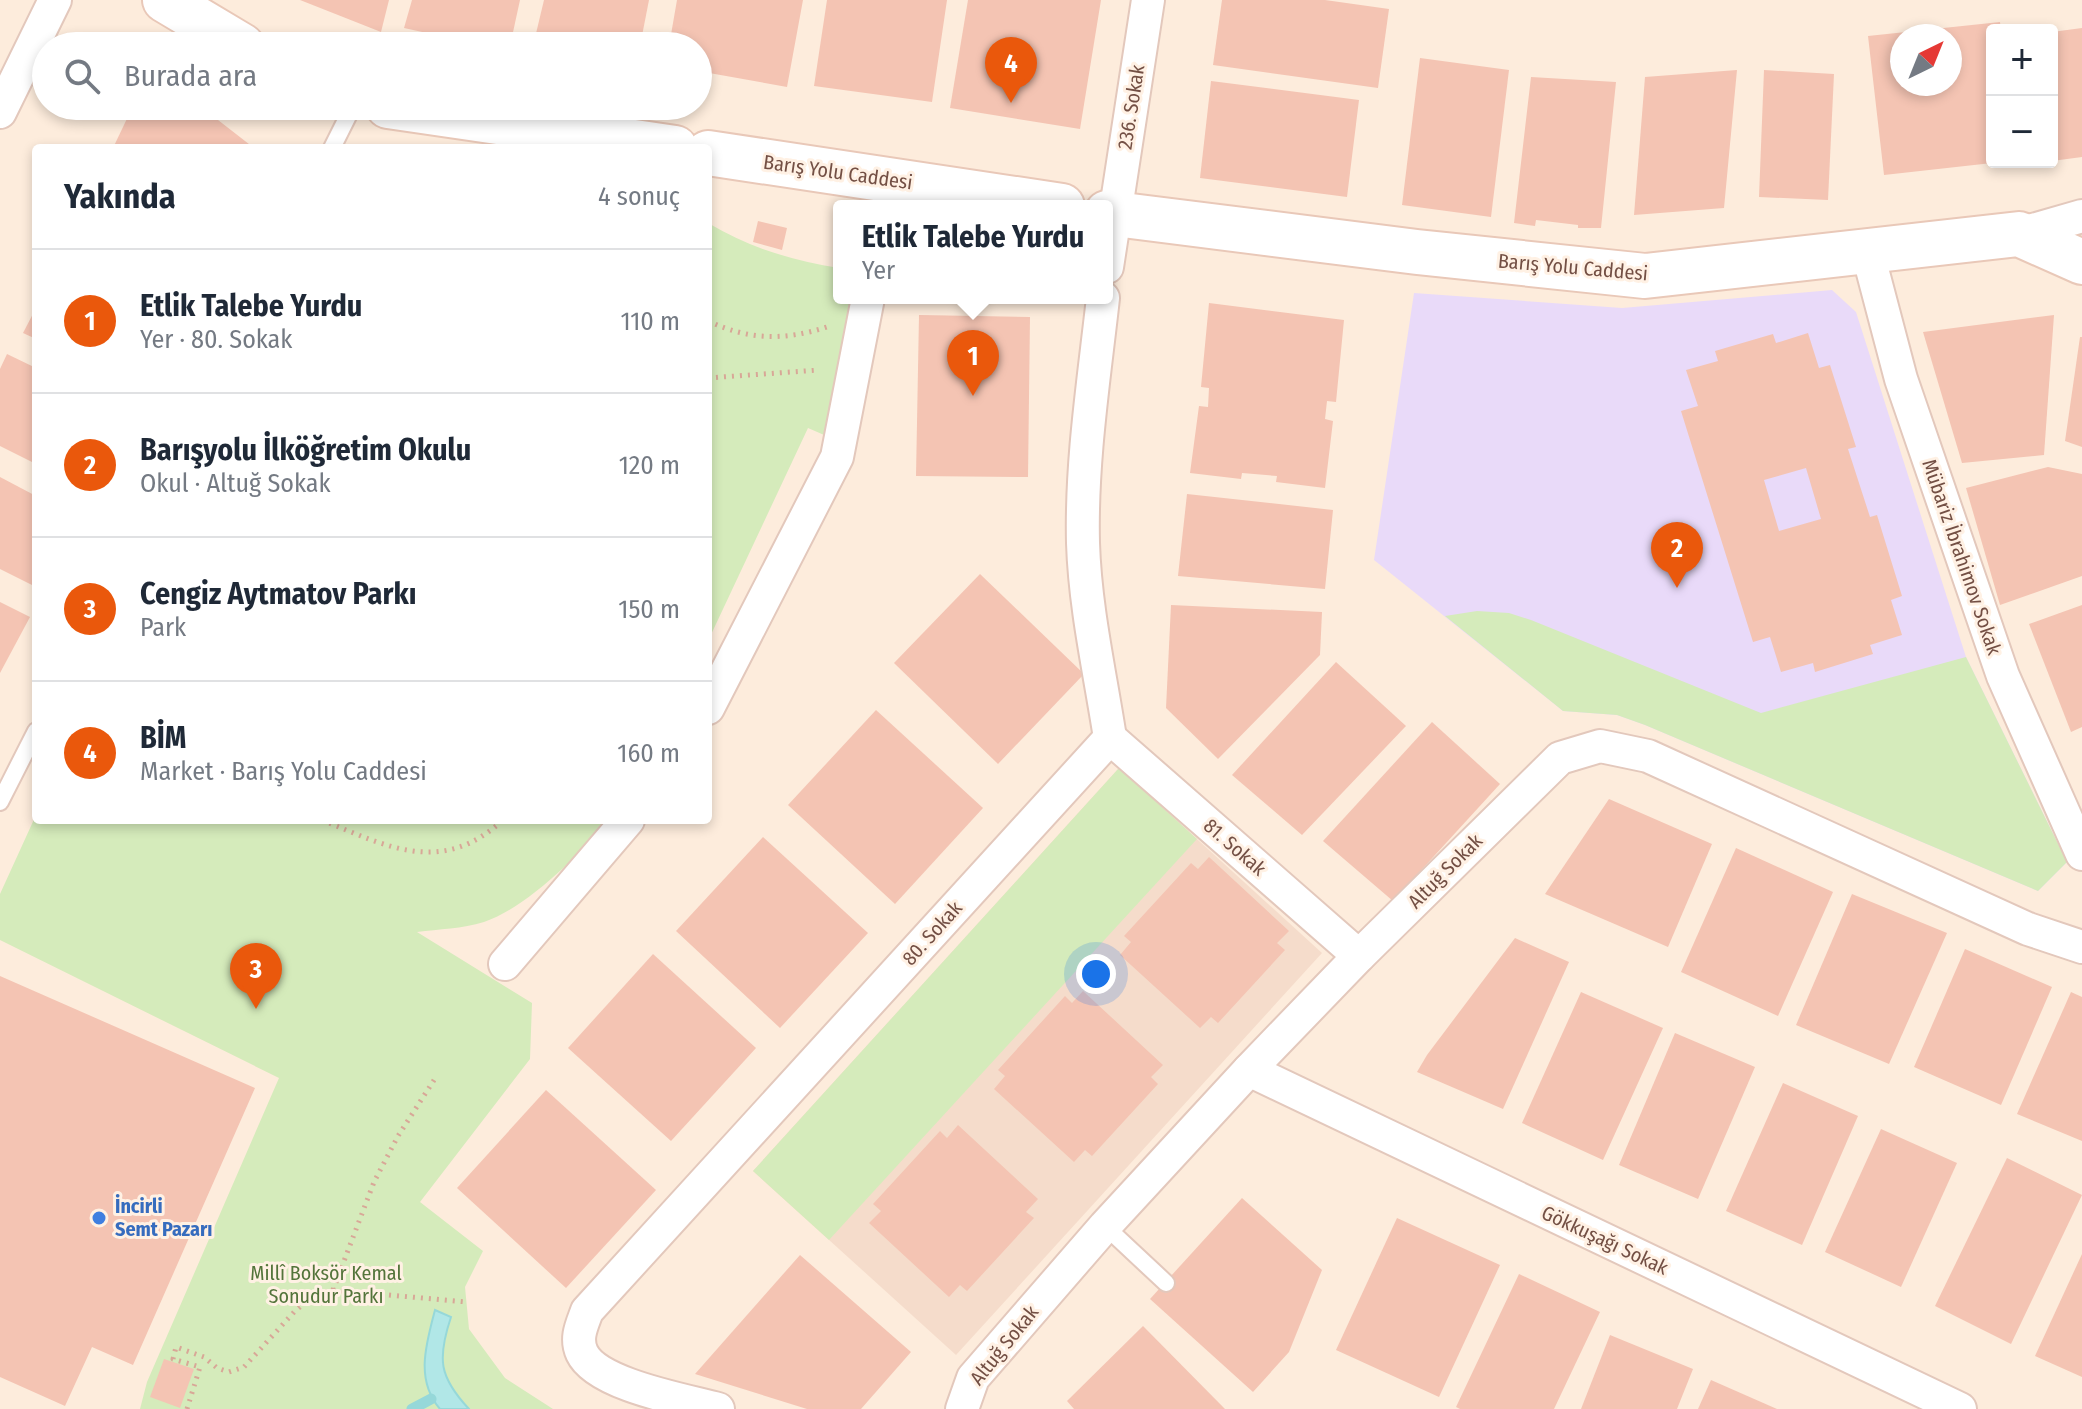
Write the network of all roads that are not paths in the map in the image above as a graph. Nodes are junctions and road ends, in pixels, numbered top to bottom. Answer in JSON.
{"nodes":[{"id":1,"x":55,"y":0,"type":"edge"},
{"id":2,"x":165,"y":0,"type":"edge"},
{"id":3,"x":1148,"y":0,"type":"edge"},
{"id":4,"x":39,"y":32,"type":"edge"},
{"id":5,"x":219,"y":32,"type":"edge"},
{"id":6,"x":32,"y":47,"type":"edge"},
{"id":7,"x":0,"y":112,"type":"edge"},
{"id":8,"x":346,"y":120,"type":"edge"},
{"id":9,"x":484,"y":120,"type":"edge"},
{"id":10,"x":334,"y":144,"type":"edge"},
{"id":11,"x":648,"y":144,"type":"edge"},
{"id":12,"x":712,"y":154,"type":"edge"},
{"id":13,"x":889,"y":193,"type":"edge"},
{"id":14,"x":982,"y":200,"type":"edge"},
{"id":15,"x":1112,"y":200,"type":"edge"},
{"id":16,"x":1113,"y":214,"type":"edge"},
{"id":17,"x":2082,"y":216,"type":"edge"},
{"id":18,"x":2019,"y":234,"type":"junction"},
{"id":19,"x":1867,"y":250,"type":"junction"},
{"id":20,"x":2082,"y":262,"type":"edge"},
{"id":21,"x":1102,"y":304,"type":"edge"},
{"id":22,"x":867,"y":305,"type":"edge"},
{"id":23,"x":712,"y":700,"type":"edge"},
{"id":24,"x":1110,"y":738,"type":"junction"},
{"id":25,"x":32,"y":739,"type":"edge"},
{"id":26,"x":0,"y":802,"type":"edge"},
{"id":27,"x":625,"y":824,"type":"edge"},
{"id":28,"x":2082,"y":854,"type":"edge"},
{"id":29,"x":2082,"y":947,"type":"edge"},
{"id":30,"x":1359,"y":956,"type":"junction"},
{"id":31,"x":505,"y":964,"type":"dead end"},
{"id":32,"x":1249,"y":1070,"type":"junction"},
{"id":33,"x":1105,"y":1226,"type":"junction"},
{"id":34,"x":1166,"y":1283,"type":"dead end"},
{"id":35,"x":718,"y":1409,"type":"edge"},
{"id":36,"x":962,"y":1409,"type":"edge"},
{"id":37,"x":1960,"y":1409,"type":"edge"}],
"edges":[{"from":1,"to":4,"type":"street"},
{"from":2,"to":5,"type":"street"},
{"from":3,"to":15,"type":"street","name":"236. Sokak"},
{"from":6,"to":7,"type":"street"},
{"from":8,"to":10,"type":"lane"},
{"from":9,"to":11,"type":"street"},
{"from":12,"to":13,"type":"street","name":"Barış Yolu Caddesi"},
{"from":13,"to":14,"type":"street","name":"Barış Yolu Caddesi"},
{"from":16,"to":19,"type":"street","name":"Barış Yolu Caddesi"},
{"from":17,"to":18,"type":"street"},
{"from":18,"to":19,"type":"street","name":"Barış Yolu Caddesi"},
{"from":18,"to":20,"type":"street","name":"Barış Yolu Caddesi"},
{"from":19,"to":28,"type":"street","name":"Mübariz İbrahimov Sokak"},
{"from":21,"to":24,"type":"street"},
{"from":22,"to":23,"type":"street"},
{"from":24,"to":30,"type":"street","name":"81. Sokak"},
{"from":24,"to":35,"type":"street","name":"80. Sokak"},
{"from":25,"to":26,"type":"lane"},
{"from":27,"to":31,"type":"street"},
{"from":29,"to":30,"type":"street","name":"Altuğ Sokak"},
{"from":30,"to":32,"type":"street","name":"Altuğ Sokak"},
{"from":32,"to":33,"type":"street","name":"Altuğ Sokak"},
{"from":32,"to":37,"type":"street","name":"Gökkuşağı Sokak"},
{"from":33,"to":34,"type":"lane"},
{"from":33,"to":36,"type":"street","name":"Altuğ Sokak"}]}
